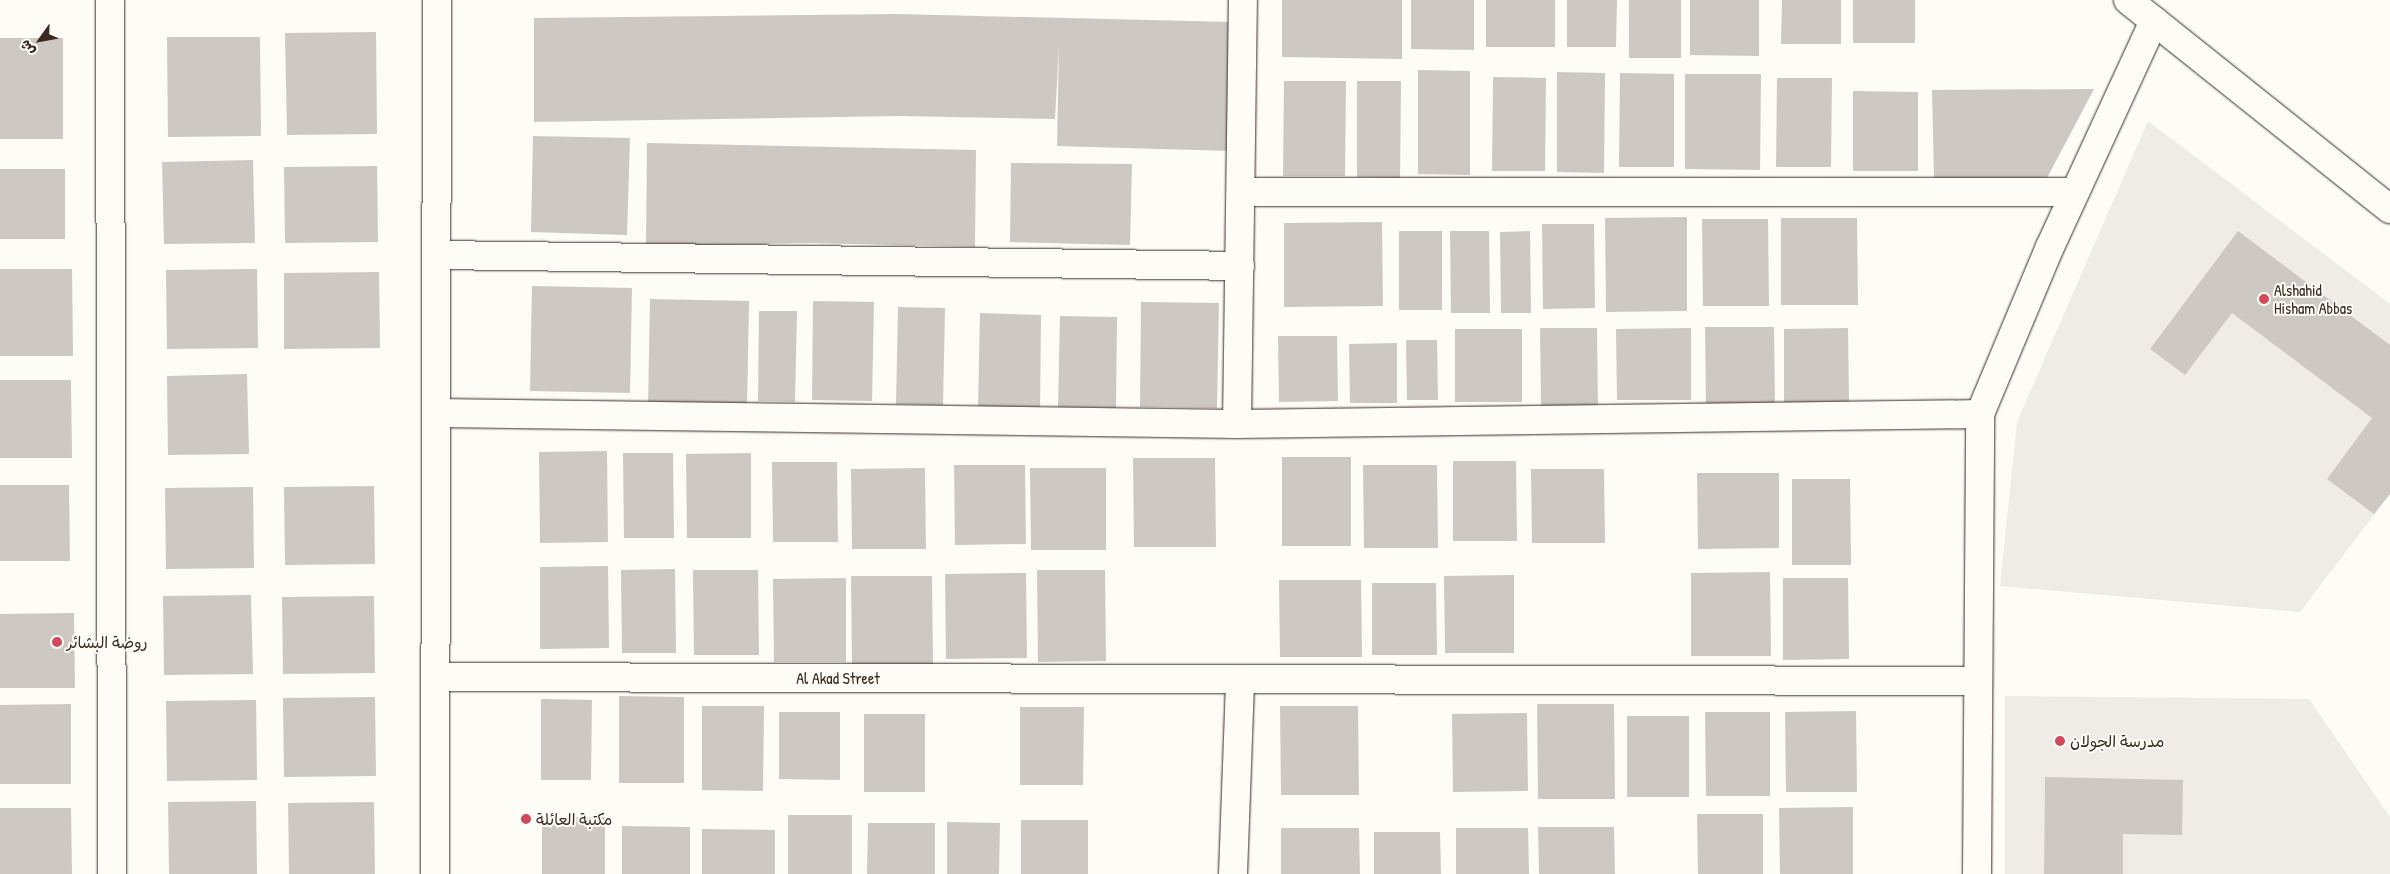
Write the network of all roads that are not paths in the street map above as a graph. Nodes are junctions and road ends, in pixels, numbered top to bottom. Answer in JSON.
{"nodes":[{"id":1,"x":110,"y":0,"type":"edge"},
{"id":2,"x":437,"y":0,"type":"edge"},
{"id":3,"x":1243,"y":0,"type":"edge"},
{"id":4,"x":2128,"y":0,"type":"edge"},
{"id":5,"x":2154,"y":21,"type":"junction"},
{"id":6,"x":1240,"y":192,"type":"junction"},
{"id":7,"x":2075,"y":192,"type":"junction"},
{"id":8,"x":2390,"y":209,"type":"edge"},
{"id":9,"x":437,"y":255,"type":"junction"},
{"id":10,"x":1240,"y":266,"type":"junction"},
{"id":11,"x":438,"y":413,"type":"junction"},
{"id":12,"x":1980,"y":414,"type":"junction"},
{"id":13,"x":1237,"y":424,"type":"junction"},
{"id":14,"x":436,"y":677,"type":"junction"},
{"id":15,"x":1240,"y":679,"type":"junction"},
{"id":16,"x":1978,"y":681,"type":"junction"},
{"id":17,"x":112,"y":874,"type":"edge"},
{"id":18,"x":434,"y":874,"type":"edge"},
{"id":19,"x":1234,"y":874,"type":"edge"},
{"id":20,"x":1977,"y":874,"type":"edge"}],
"edges":[{"from":1,"to":17,"type":"street"},
{"from":2,"to":9,"type":"street"},
{"from":3,"to":6,"type":"street"},
{"from":4,"to":5,"type":"street"},
{"from":5,"to":7,"type":"street"},
{"from":5,"to":8,"type":"street"},
{"from":6,"to":7,"type":"street"},
{"from":6,"to":10,"type":"street"},
{"from":7,"to":12,"type":"street"},
{"from":9,"to":10,"type":"street"},
{"from":9,"to":11,"type":"street"},
{"from":10,"to":13,"type":"street"},
{"from":11,"to":13,"type":"street"},
{"from":11,"to":14,"type":"street"},
{"from":12,"to":13,"type":"street"},
{"from":12,"to":16,"type":"street"},
{"from":14,"to":15,"type":"street","name":"Al Akad Street"},
{"from":14,"to":18,"type":"street"},
{"from":15,"to":16,"type":"street","name":"Al Akad Street"},
{"from":15,"to":19,"type":"street"},
{"from":16,"to":20,"type":"street"}]}
